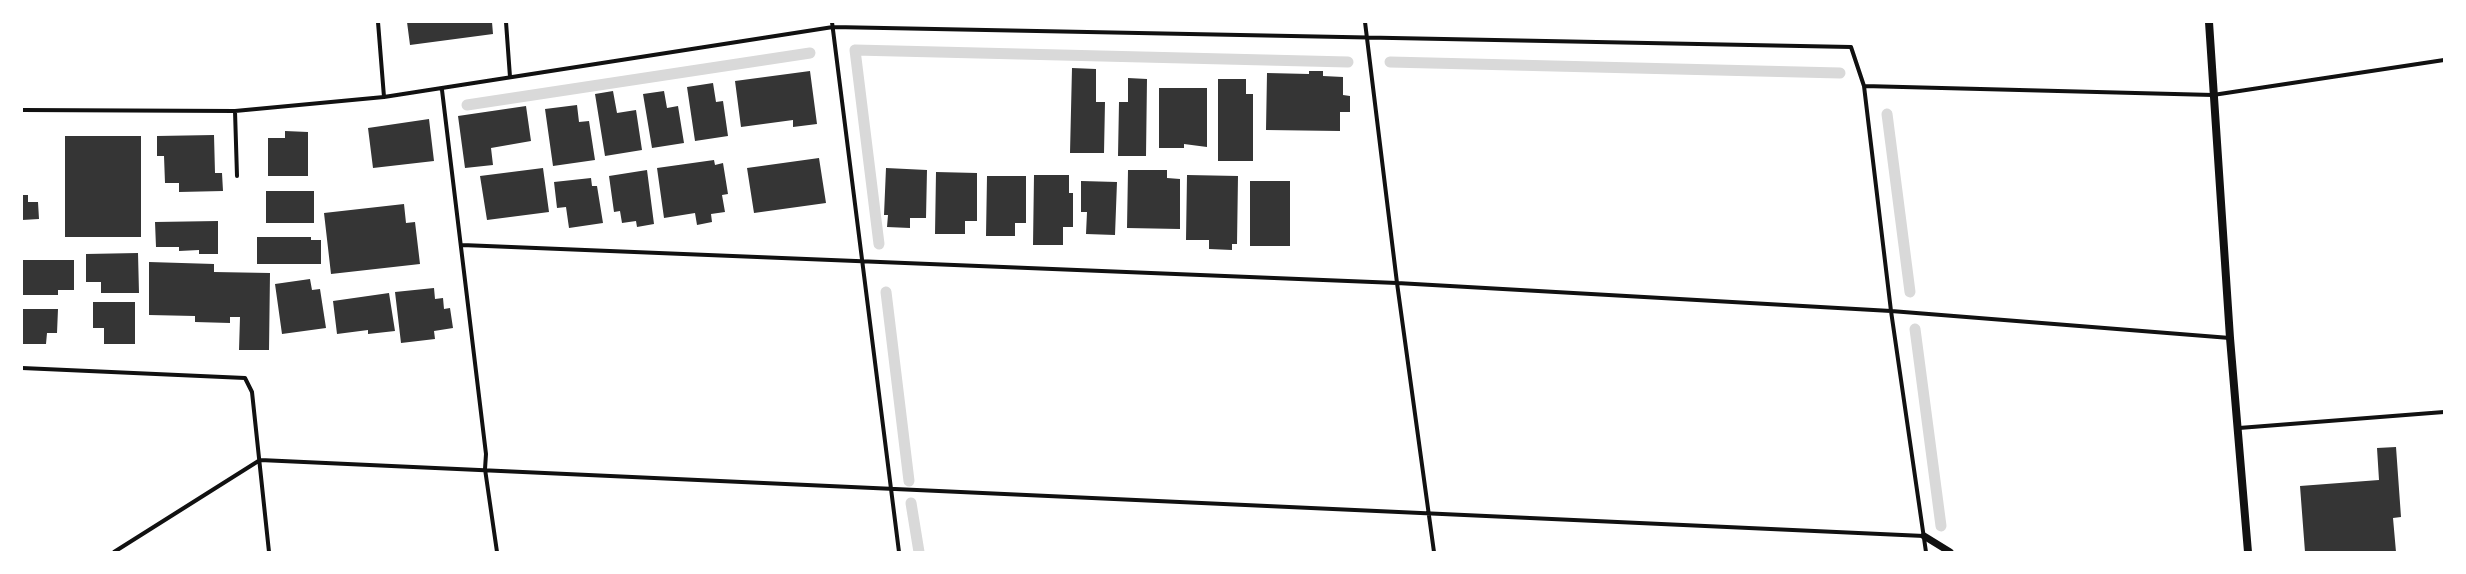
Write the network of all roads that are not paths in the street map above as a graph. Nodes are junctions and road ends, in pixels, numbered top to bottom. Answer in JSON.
{"nodes":[{"id":1,"x":378,"y":22,"type":"edge"},
{"id":2,"x":506,"y":22,"type":"edge"},
{"id":3,"x":1365,"y":22,"type":"edge"},
{"id":4,"x":2209,"y":22,"type":"edge"},
{"id":5,"x":833,"y":24,"type":"edge"},
{"id":6,"x":1368,"y":38,"type":"junction"},
{"id":7,"x":2444,"y":60,"type":"edge"},
{"id":8,"x":510,"y":77,"type":"junction"},
{"id":9,"x":1864,"y":86,"type":"junction"},
{"id":10,"x":442,"y":90,"type":"junction"},
{"id":11,"x":2213,"y":95,"type":"junction"},
{"id":12,"x":384,"y":98,"type":"junction"},
{"id":13,"x":22,"y":110,"type":"edge"},
{"id":14,"x":235,"y":111,"type":"junction"},
{"id":15,"x":237,"y":176,"type":"dead end"},
{"id":16,"x":462,"y":245,"type":"junction"},
{"id":17,"x":862,"y":262,"type":"junction"},
{"id":18,"x":1397,"y":283,"type":"junction"},
{"id":19,"x":1891,"y":311,"type":"junction"},
{"id":20,"x":2230,"y":338,"type":"junction"},
{"id":21,"x":22,"y":368,"type":"edge"},
{"id":22,"x":2444,"y":412,"type":"edge"},
{"id":23,"x":2239,"y":428,"type":"junction"},
{"id":24,"x":260,"y":460,"type":"junction"},
{"id":25,"x":485,"y":469,"type":"junction"},
{"id":26,"x":891,"y":489,"type":"junction"},
{"id":27,"x":1429,"y":513,"type":"junction"},
{"id":28,"x":1924,"y":536,"type":"junction"},
{"id":29,"x":114,"y":552,"type":"edge"},
{"id":30,"x":269,"y":552,"type":"edge"},
{"id":31,"x":497,"y":552,"type":"edge"},
{"id":32,"x":899,"y":552,"type":"edge"},
{"id":33,"x":1434,"y":552,"type":"edge"},
{"id":34,"x":1926,"y":552,"type":"edge"},
{"id":35,"x":1950,"y":552,"type":"edge"},
{"id":36,"x":2248,"y":552,"type":"edge"}],
"edges":[{"from":1,"to":12,"type":"street"},
{"from":2,"to":8,"type":"street"},
{"from":3,"to":6,"type":"street"},
{"from":4,"to":11,"type":"main road"},
{"from":5,"to":6,"type":"street"},
{"from":5,"to":8,"type":"street"},
{"from":5,"to":17,"type":"street"},
{"from":6,"to":9,"type":"street"},
{"from":6,"to":18,"type":"street"},
{"from":7,"to":11,"type":"street"},
{"from":8,"to":10,"type":"street"},
{"from":9,"to":11,"type":"street"},
{"from":9,"to":19,"type":"street"},
{"from":10,"to":12,"type":"street"},
{"from":10,"to":16,"type":"street"},
{"from":11,"to":20,"type":"main road"},
{"from":12,"to":14,"type":"street"},
{"from":13,"to":14,"type":"street"},
{"from":14,"to":15,"type":"street"},
{"from":16,"to":17,"type":"street"},
{"from":16,"to":25,"type":"street"},
{"from":17,"to":18,"type":"street"},
{"from":17,"to":26,"type":"street"},
{"from":18,"to":19,"type":"street"},
{"from":18,"to":27,"type":"street"},
{"from":19,"to":20,"type":"street"},
{"from":19,"to":28,"type":"street"},
{"from":20,"to":23,"type":"main road"},
{"from":21,"to":24,"type":"street"},
{"from":22,"to":23,"type":"street"},
{"from":23,"to":36,"type":"main road"},
{"from":24,"to":25,"type":"street"},
{"from":24,"to":29,"type":"street"},
{"from":24,"to":30,"type":"street"},
{"from":25,"to":26,"type":"street"},
{"from":25,"to":31,"type":"street"},
{"from":26,"to":27,"type":"street"},
{"from":26,"to":32,"type":"street"},
{"from":27,"to":28,"type":"street"},
{"from":27,"to":33,"type":"street"},
{"from":28,"to":34,"type":"street"},
{"from":28,"to":35,"type":"street"}]}
